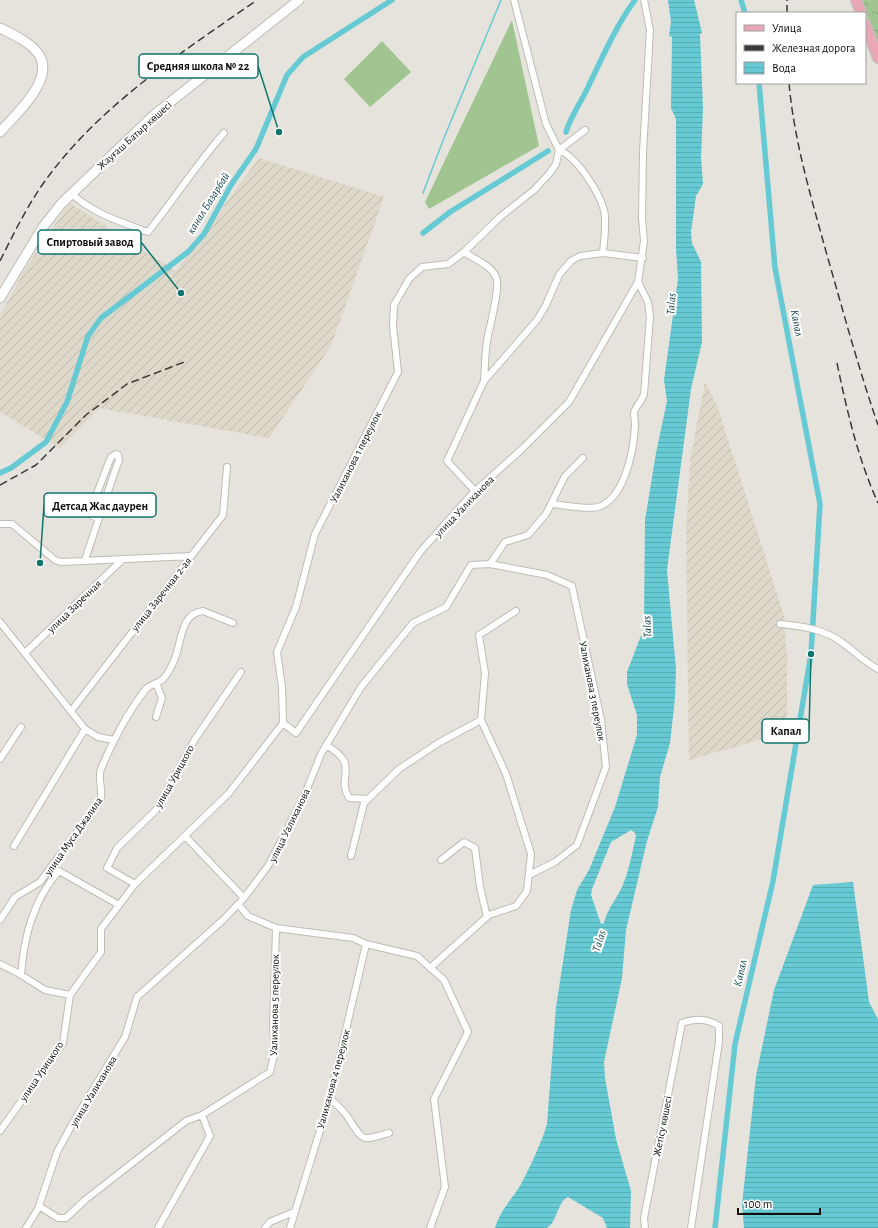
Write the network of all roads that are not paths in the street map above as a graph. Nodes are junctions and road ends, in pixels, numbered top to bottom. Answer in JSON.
{"nodes":[{"id":1,"x":299,"y":0,"type":"edge"},
{"id":2,"x":514,"y":0,"type":"edge"},
{"id":3,"x":644,"y":0,"type":"edge"},
{"id":4,"x":856,"y":0,"type":"edge"},
{"id":5,"x":861,"y":12,"type":"edge"},
{"id":6,"x":866,"y":27,"type":"edge"},
{"id":7,"x":0,"y":28,"type":"edge"},
{"id":8,"x":878,"y":58,"type":"edge"},
{"id":9,"x":585,"y":130,"type":"dead end"},
{"id":10,"x":0,"y":132,"type":"edge"},
{"id":11,"x":224,"y":133,"type":"dead end"},
{"id":12,"x":559,"y":150,"type":"junction"},
{"id":13,"x":72,"y":194,"type":"junction"},
{"id":14,"x":464,"y":252,"type":"junction"},
{"id":15,"x":603,"y":253,"type":"junction"},
{"id":16,"x":643,"y":258,"type":"junction"},
{"id":17,"x":638,"y":282,"type":"junction"},
{"id":18,"x":0,"y":298,"type":"edge"},
{"id":19,"x":484,"y":381,"type":"junction"},
{"id":20,"x":583,"y":458,"type":"dead end"},
{"id":21,"x":227,"y":467,"type":"dead end"},
{"id":22,"x":98,"y":490,"type":"junction"},
{"id":23,"x":475,"y":491,"type":"junction"},
{"id":24,"x":107,"y":493,"type":"junction"},
{"id":25,"x":552,"y":504,"type":"junction"},
{"id":26,"x":99,"y":518,"type":"junction"},
{"id":27,"x":0,"y":524,"type":"edge"},
{"id":28,"x":191,"y":556,"type":"junction"},
{"id":29,"x":123,"y":559,"type":"junction"},
{"id":30,"x":84,"y":560,"type":"junction"},
{"id":31,"x":490,"y":564,"type":"junction"},
{"id":32,"x":516,"y":611,"type":"dead end"},
{"id":33,"x":0,"y":622,"type":"edge"},
{"id":34,"x":233,"y":624,"type":"dead end"},
{"id":35,"x":780,"y":624,"type":"dead end"},
{"id":36,"x":25,"y":653,"type":"junction"},
{"id":37,"x":878,"y":669,"type":"edge"},
{"id":38,"x":241,"y":672,"type":"dead end"},
{"id":39,"x":156,"y":683,"type":"junction"},
{"id":40,"x":70,"y":711,"type":"junction"},
{"id":41,"x":156,"y":717,"type":"dead end"},
{"id":42,"x":481,"y":720,"type":"junction"},
{"id":43,"x":283,"y":723,"type":"junction"},
{"id":44,"x":21,"y":727,"type":"dead end"},
{"id":45,"x":85,"y":729,"type":"junction"},
{"id":46,"x":114,"y":740,"type":"junction"},
{"id":47,"x":326,"y":746,"type":"junction"},
{"id":48,"x":0,"y":759,"type":"edge"},
{"id":49,"x":368,"y":799,"type":"junction"},
{"id":50,"x":185,"y":836,"type":"junction"},
{"id":51,"x":14,"y":846,"type":"dead end"},
{"id":52,"x":350,"y":856,"type":"dead end"},
{"id":53,"x":441,"y":860,"type":"dead end"},
{"id":54,"x":529,"y":875,"type":"junction"},
{"id":55,"x":135,"y":884,"type":"junction"},
{"id":56,"x":244,"y":898,"type":"junction"},
{"id":57,"x":119,"y":904,"type":"junction"},
{"id":58,"x":238,"y":904,"type":"junction"},
{"id":59,"x":487,"y":917,"type":"junction"},
{"id":60,"x":0,"y":920,"type":"edge"},
{"id":61,"x":276,"y":928,"type":"junction"},
{"id":62,"x":366,"y":944,"type":"junction"},
{"id":63,"x":0,"y":964,"type":"edge"},
{"id":64,"x":430,"y":968,"type":"junction"},
{"id":65,"x":21,"y":975,"type":"junction"},
{"id":66,"x":70,"y":996,"type":"junction"},
{"id":67,"x":330,"y":1098,"type":"junction"},
{"id":68,"x":202,"y":1115,"type":"junction"},
{"id":69,"x":0,"y":1131,"type":"edge"},
{"id":70,"x":389,"y":1133,"type":"dead end"},
{"id":71,"x":39,"y":1206,"type":"junction"},
{"id":72,"x":294,"y":1212,"type":"junction"},
{"id":73,"x":26,"y":1228,"type":"edge"},
{"id":74,"x":158,"y":1228,"type":"edge"},
{"id":75,"x":265,"y":1228,"type":"edge"},
{"id":76,"x":290,"y":1228,"type":"edge"},
{"id":77,"x":430,"y":1228,"type":"edge"},
{"id":78,"x":645,"y":1228,"type":"edge"},
{"id":79,"x":691,"y":1228,"type":"edge"}],
"edges":[{"from":1,"to":13,"type":"main road","name":"Жауғаш Батыр көшесі"},
{"from":2,"to":12,"type":"street"},
{"from":3,"to":16,"type":"street","name":"улица Уалиханова"},
{"from":4,"to":5,"type":"main road"},
{"from":6,"to":8,"type":"main road"},
{"from":7,"to":10,"type":"main road"},
{"from":9,"to":12,"type":"street"},
{"from":11,"to":13,"type":"street"},
{"from":12,"to":14,"type":"street","name":"Уалиханова 1 переулок"},
{"from":12,"to":15,"type":"street"},
{"from":13,"to":18,"type":"main road","name":"Жауғаш Батыр көшесі"},
{"from":14,"to":19,"type":"street"},
{"from":14,"to":43,"type":"street","name":"Уалиханова 1 переулок"},
{"from":15,"to":16,"type":"street"},
{"from":15,"to":19,"type":"street"},
{"from":16,"to":17,"type":"street","name":"улица Уалиханова"},
{"from":17,"to":23,"type":"street","name":"улица Уалиханова"},
{"from":17,"to":25,"type":"street"},
{"from":19,"to":23,"type":"street"},
{"from":20,"to":25,"type":"street"},
{"from":21,"to":28,"type":"street","name":"улица Заречная 2-ая"},
{"from":22,"to":24,"type":"street"},
{"from":22,"to":24,"type":"street"},
{"from":22,"to":26,"type":"street"},
{"from":23,"to":43,"type":"street","name":"улица Уалиханова"},
{"from":24,"to":26,"type":"street"},
{"from":25,"to":31,"type":"street"},
{"from":26,"to":30,"type":"street"},
{"from":27,"to":30,"type":"street"},
{"from":28,"to":29,"type":"street"},
{"from":28,"to":40,"type":"street","name":"улица Заречная 2-ая"},
{"from":29,"to":30,"type":"street"},
{"from":29,"to":36,"type":"street","name":"улица Заречная"},
{"from":31,"to":47,"type":"street","name":"улица Уалиханова"},
{"from":31,"to":54,"type":"street","name":"Уалиханова 3 переулок"},
{"from":32,"to":42,"type":"street"},
{"from":33,"to":36,"type":"street"},
{"from":34,"to":39,"type":"street","name":"улица Муса Джалила"},
{"from":35,"to":37,"type":"street"},
{"from":36,"to":40,"type":"street"},
{"from":38,"to":55,"type":"street","name":"улица Урицкого"},
{"from":39,"to":41,"type":"street"},
{"from":39,"to":46,"type":"street","name":"улица Муса Джалила"},
{"from":40,"to":45,"type":"street"},
{"from":42,"to":49,"type":"street"},
{"from":42,"to":54,"type":"street"},
{"from":43,"to":50,"type":"street"},
{"from":44,"to":48,"type":"street"},
{"from":45,"to":46,"type":"street"},
{"from":45,"to":51,"type":"street"},
{"from":46,"to":60,"type":"street","name":"улица Муса Джалила"},
{"from":47,"to":49,"type":"street"},
{"from":47,"to":56,"type":"street","name":"улица Уалиханова"},
{"from":49,"to":52,"type":"street"},
{"from":50,"to":55,"type":"street","name":"улица Урицкого"},
{"from":50,"to":56,"type":"street"},
{"from":53,"to":59,"type":"street"},
{"from":54,"to":59,"type":"street"},
{"from":55,"to":57,"type":"street","name":"улица Урицкого"},
{"from":56,"to":58,"type":"street","name":"улица Уалиханова"},
{"from":57,"to":65,"type":"street"},
{"from":57,"to":66,"type":"street","name":"улица Урицкого"},
{"from":58,"to":61,"type":"street"},
{"from":58,"to":71,"type":"street","name":"улица Уалиханова"},
{"from":59,"to":64,"type":"street"},
{"from":61,"to":62,"type":"street"},
{"from":61,"to":68,"type":"street","name":"Уалиханова 5 переулок"},
{"from":62,"to":64,"type":"street"},
{"from":62,"to":67,"type":"street","name":"Уалиханова 4 переулок"},
{"from":63,"to":65,"type":"street"},
{"from":64,"to":77,"type":"street"},
{"from":65,"to":66,"type":"street"},
{"from":66,"to":69,"type":"street","name":"улица Урицкого"},
{"from":67,"to":70,"type":"street"},
{"from":67,"to":72,"type":"street","name":"Уалиханова 4 переулок"},
{"from":68,"to":71,"type":"street","name":"Уалиханова 5 переулок"},
{"from":68,"to":74,"type":"street"},
{"from":71,"to":73,"type":"street","name":"улица Уалиханова"},
{"from":72,"to":75,"type":"street"},
{"from":72,"to":76,"type":"street","name":"Уалиханова 4 переулок"},
{"from":78,"to":79,"type":"street","name":"Жетісу көшесі"}]}
